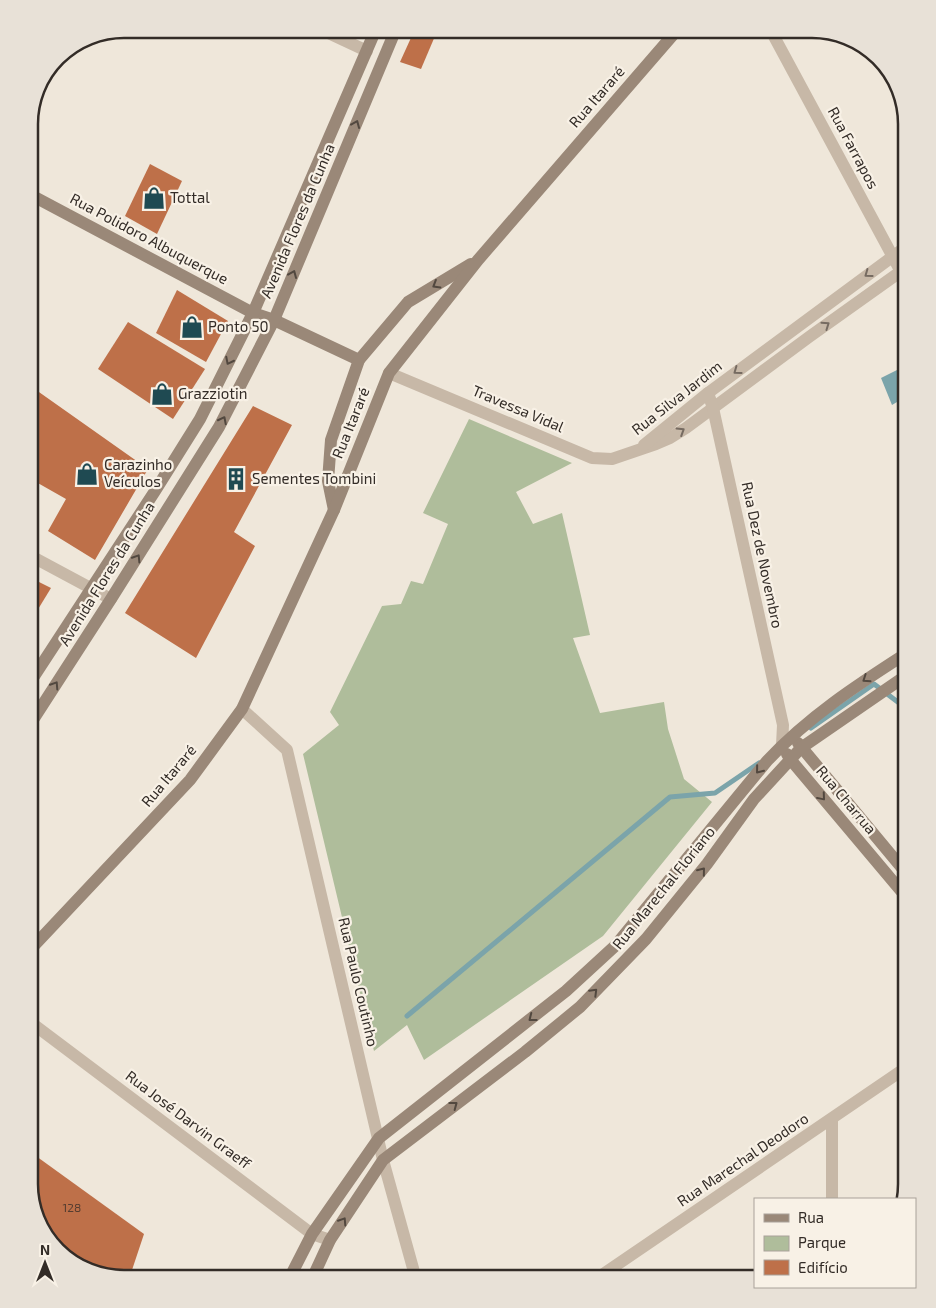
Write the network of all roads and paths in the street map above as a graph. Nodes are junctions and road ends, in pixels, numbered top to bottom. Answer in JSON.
{"nodes":[{"id":1,"x":339,"y":38,"type":"edge"},
{"id":2,"x":372,"y":38,"type":"edge"},
{"id":3,"x":392,"y":38,"type":"edge"},
{"id":4,"x":670,"y":38,"type":"edge"},
{"id":5,"x":775,"y":38,"type":"edge"},
{"id":6,"x":367,"y":51,"type":"junction"},
{"id":7,"x":38,"y":199,"type":"edge"},
{"id":8,"x":898,"y":252,"type":"edge"},
{"id":9,"x":892,"y":256,"type":"junction"},
{"id":10,"x":478,"y":260,"type":"junction"},
{"id":11,"x":898,"y":262,"type":"edge"},
{"id":12,"x":898,"y":273,"type":"edge"},
{"id":13,"x":253,"y":313,"type":"junction"},
{"id":14,"x":274,"y":320,"type":"junction"},
{"id":15,"x":800,"y":324,"type":"junction"},
{"id":16,"x":808,"y":337,"type":"junction"},
{"id":17,"x":359,"y":360,"type":"junction"},
{"id":18,"x":389,"y":373,"type":"junction"},
{"id":19,"x":708,"y":393,"type":"junction"},
{"id":20,"x":714,"y":408,"type":"junction"},
{"id":21,"x":636,"y":451,"type":"junction"},
{"id":22,"x":334,"y":510,"type":"junction"},
{"id":23,"x":38,"y":559,"type":"edge"},
{"id":24,"x":92,"y":589,"type":"junction"},
{"id":25,"x":111,"y":599,"type":"junction"},
{"id":26,"x":898,"y":659,"type":"edge"},
{"id":27,"x":38,"y":670,"type":"edge"},
{"id":28,"x":898,"y":681,"type":"edge"},
{"id":29,"x":242,"y":710,"type":"junction"},
{"id":30,"x":38,"y":712,"type":"edge"},
{"id":31,"x":783,"y":724,"type":"junction"},
{"id":32,"x":792,"y":734,"type":"junction"},
{"id":33,"x":782,"y":745,"type":"junction"},
{"id":34,"x":801,"y":748,"type":"junction"},
{"id":35,"x":790,"y":759,"type":"junction"},
{"id":36,"x":878,"y":840,"type":"junction"},
{"id":37,"x":866,"y":850,"type":"junction"},
{"id":38,"x":898,"y":863,"type":"edge"},
{"id":39,"x":898,"y":887,"type":"edge"},
{"id":40,"x":38,"y":941,"type":"edge"},
{"id":41,"x":566,"y":992,"type":"junction"},
{"id":42,"x":580,"y":1006,"type":"junction"},
{"id":43,"x":38,"y":1028,"type":"edge"},
{"id":44,"x":898,"y":1074,"type":"edge"},
{"id":45,"x":832,"y":1119,"type":"junction"},
{"id":46,"x":379,"y":1138,"type":"junction"},
{"id":47,"x":383,"y":1160,"type":"junction"},
{"id":48,"x":832,"y":1198,"type":"edge"},
{"id":49,"x":312,"y":1234,"type":"junction"},
{"id":50,"x":330,"y":1240,"type":"junction"},
{"id":51,"x":294,"y":1270,"type":"edge"},
{"id":52,"x":316,"y":1270,"type":"edge"},
{"id":53,"x":414,"y":1270,"type":"edge"},
{"id":54,"x":609,"y":1270,"type":"edge"}],
"edges":[{"from":1,"to":6,"type":"street"},
{"from":2,"to":6,"type":"street","name":"Avenida Flores da Cunha"},
{"from":14,"to":3,"type":"street","name":"Avenida Flores da Cunha","one_way":true},
{"from":4,"to":10,"type":"street","name":"Rua Itararé"},
{"from":5,"to":9,"type":"street","name":"Rua Farrapos"},
{"from":6,"to":13,"type":"street","name":"Avenida Flores da Cunha"},
{"from":7,"to":13,"type":"street","name":"Rua Polidoro Albuquerque"},
{"from":8,"to":9,"type":"street","name":"Rua Silva Jardim"},
{"from":9,"to":11,"type":"street","name":"Rua Farrapos"},
{"from":9,"to":15,"type":"street","name":"Rua Silva Jardim","one_way":true},
{"from":10,"to":17,"type":"street","one_way":true},
{"from":10,"to":18,"type":"street","name":"Rua Itararé"},
{"from":16,"to":12,"type":"street","name":"Rua Silva Jardim","one_way":true},
{"from":13,"to":14,"type":"street"},
{"from":13,"to":24,"type":"street","name":"Avenida Flores da Cunha","one_way":true},
{"from":14,"to":17,"type":"street"},
{"from":25,"to":14,"type":"street","name":"Avenida Flores da Cunha","one_way":true},
{"from":15,"to":16,"type":"street"},
{"from":15,"to":19,"type":"street","name":"Rua Silva Jardim","one_way":true},
{"from":16,"to":20,"type":"street","name":"Rua Silva Jardim"},
{"from":17,"to":22,"type":"street"},
{"from":18,"to":21,"type":"street","name":"Travessa Vidal"},
{"from":18,"to":22,"type":"street","name":"Rua Itararé"},
{"from":19,"to":20,"type":"street","name":"Rua Dez de Novembro"},
{"from":19,"to":21,"type":"street","name":"Rua Silva Jardim"},
{"from":21,"to":20,"type":"street","name":"Rua Silva Jardim","one_way":true},
{"from":20,"to":31,"type":"street","name":"Rua Dez de Novembro"},
{"from":22,"to":29,"type":"street","name":"Rua Itararé"},
{"from":23,"to":24,"type":"street"},
{"from":24,"to":25,"type":"street"},
{"from":24,"to":27,"type":"street","name":"Avenida Flores da Cunha"},
{"from":30,"to":25,"type":"street","name":"Avenida Flores da Cunha","one_way":true},
{"from":26,"to":32,"type":"street","name":"Rua Marechal Floriano","one_way":true},
{"from":28,"to":34,"type":"street","name":"Rua Marechal Floriano"},
{"from":29,"to":40,"type":"street","name":"Rua Itararé"},
{"from":29,"to":46,"type":"street","name":"Rua Paulo Coutinho"},
{"from":31,"to":32,"type":"street","name":"Rua Dez de Novembro"},
{"from":31,"to":33,"type":"street","name":"Rua Dez de Novembro"},
{"from":32,"to":33,"type":"street","name":"Rua Marechal Floriano"},
{"from":32,"to":34,"type":"street","name":"Rua Charrua"},
{"from":33,"to":35,"type":"street","name":"Rua Charrua"},
{"from":33,"to":41,"type":"street","name":"Rua Marechal Floriano","one_way":true},
{"from":34,"to":35,"type":"street","name":"Rua Marechal Floriano"},
{"from":34,"to":36,"type":"street","name":"Rua Charrua"},
{"from":35,"to":37,"type":"street","name":"Rua Charrua","one_way":true},
{"from":42,"to":35,"type":"street","name":"Rua Marechal Floriano","one_way":true},
{"from":36,"to":37,"type":"street"},
{"from":36,"to":38,"type":"street","name":"Rua Charrua"},
{"from":37,"to":39,"type":"street","name":"Rua Charrua"},
{"from":41,"to":42,"type":"street"},
{"from":41,"to":46,"type":"street","name":"Rua Marechal Floriano","one_way":true},
{"from":47,"to":42,"type":"street","name":"Rua Marechal Floriano","one_way":true},
{"from":43,"to":49,"type":"street","name":"Rua José Darvin Graeff"},
{"from":44,"to":45,"type":"street","name":"Rua Marechal Deodoro"},
{"from":45,"to":48,"type":"street"},
{"from":45,"to":54,"type":"street","name":"Rua Marechal Deodoro"},
{"from":46,"to":47,"type":"street","name":"Rua Paulo Coutinho"},
{"from":46,"to":49,"type":"street","name":"Rua Marechal Floriano"},
{"from":50,"to":47,"type":"street","name":"Rua Marechal Floriano","one_way":true},
{"from":47,"to":53,"type":"street","name":"Rua Paulo Coutinho"},
{"from":49,"to":50,"type":"street","name":"Rua José Darvin Graeff"},
{"from":49,"to":51,"type":"street","name":"Rua Marechal Floriano"},
{"from":50,"to":52,"type":"street","name":"Rua Marechal Floriano"}]}
